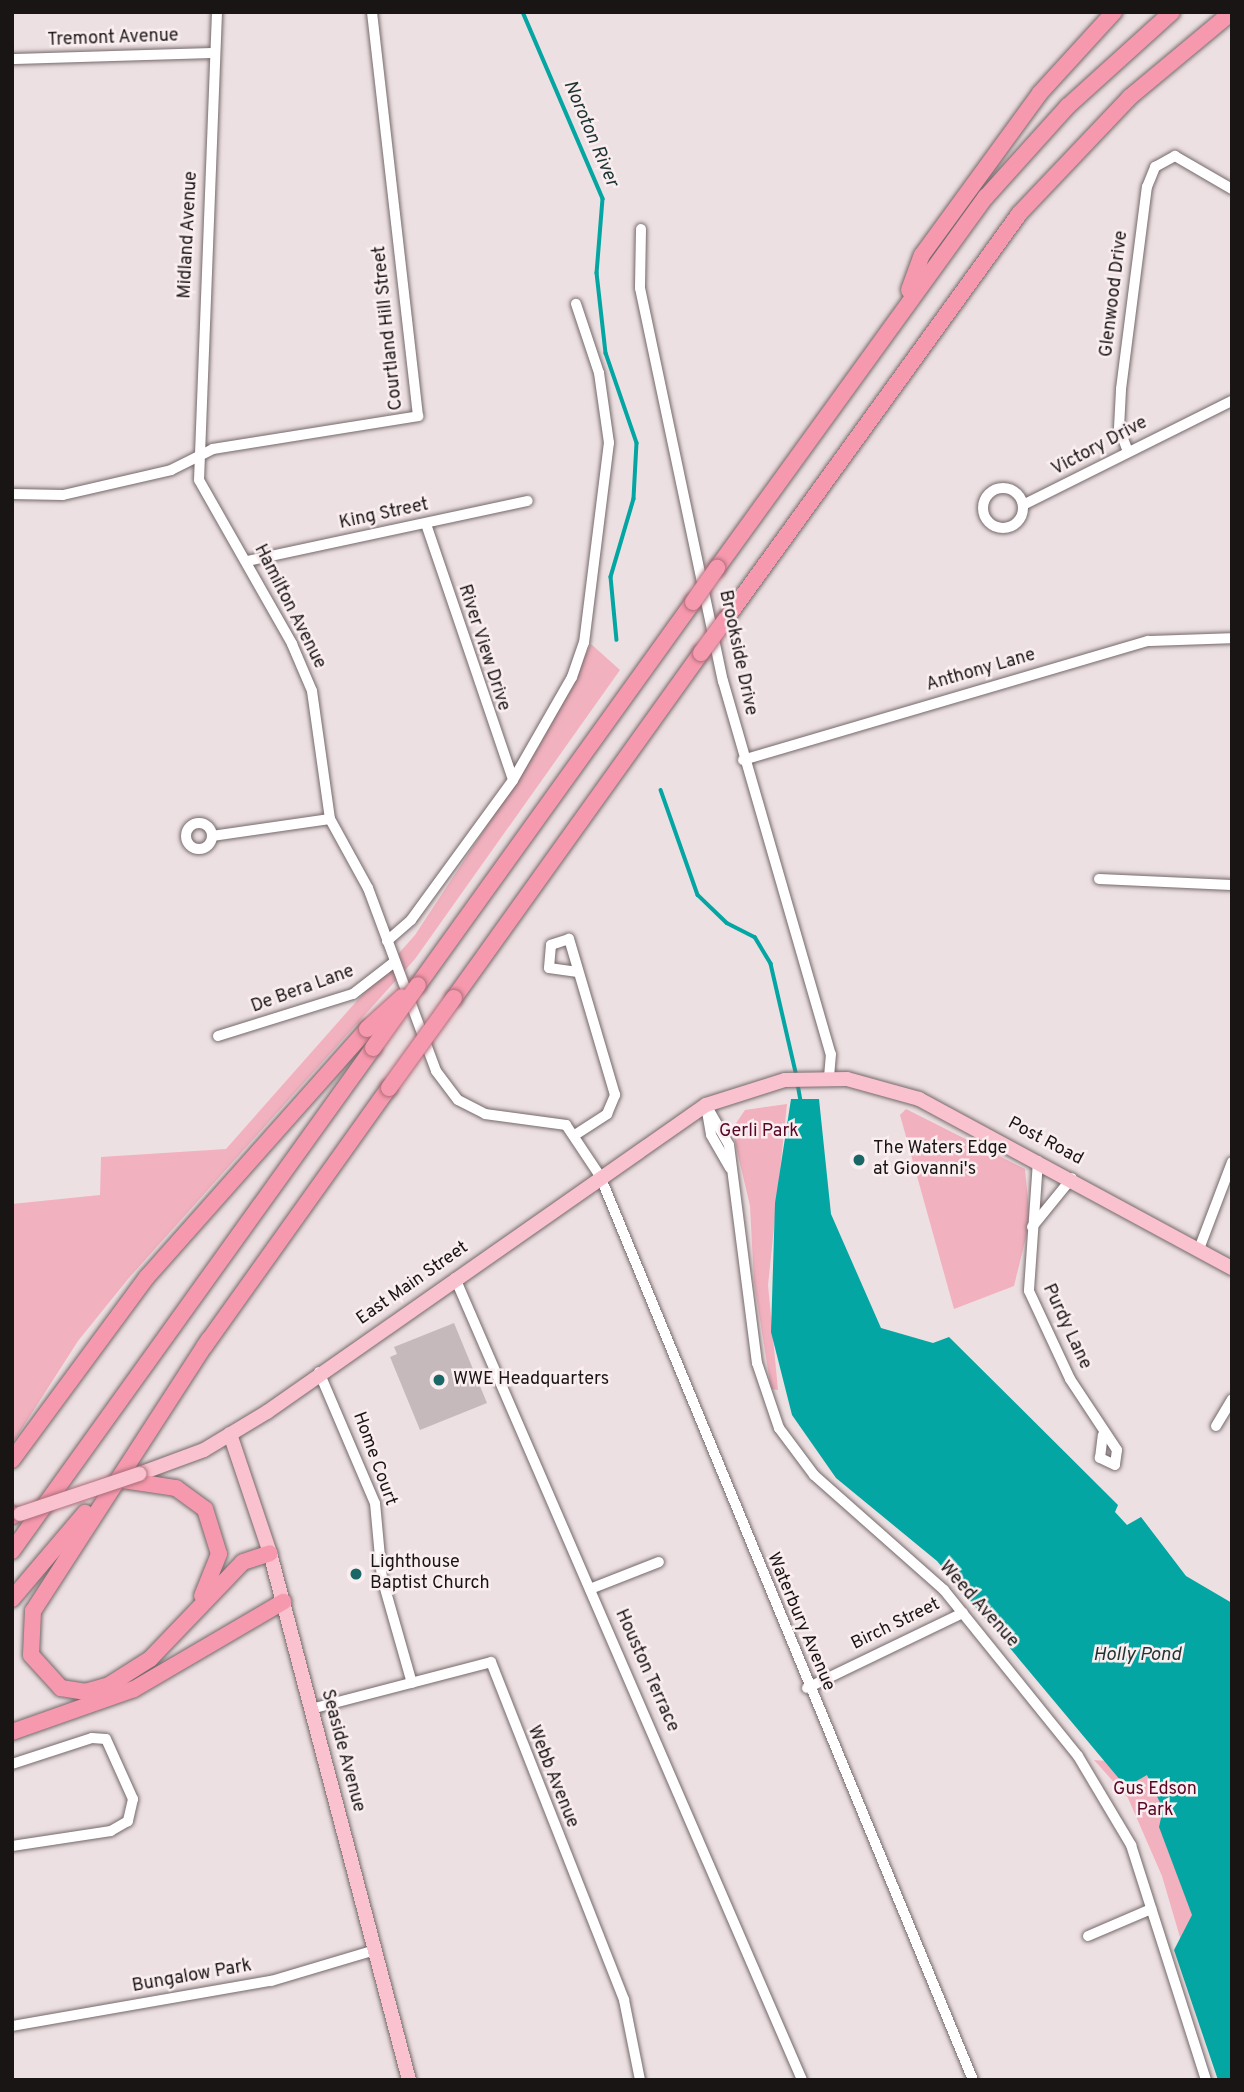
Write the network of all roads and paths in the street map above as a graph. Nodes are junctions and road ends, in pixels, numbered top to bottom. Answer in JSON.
{"nodes":[{"id":1,"x":217,"y":12,"type":"edge"},
{"id":2,"x":372,"y":12,"type":"edge"},
{"id":3,"x":1114,"y":12,"type":"edge"},
{"id":4,"x":1172,"y":12,"type":"edge"},
{"id":5,"x":1231,"y":12,"type":"edge"},
{"id":6,"x":215,"y":53,"type":"junction"},
{"id":7,"x":12,"y":59,"type":"edge"},
{"id":8,"x":1232,"y":189,"type":"edge"},
{"id":9,"x":641,"y":229,"type":"dead end"},
{"id":10,"x":576,"y":304,"type":"dead end"},
{"id":11,"x":902,"y":310,"type":"junction"},
{"id":12,"x":1232,"y":401,"type":"edge"},
{"id":13,"x":1127,"y":449,"type":"junction"},
{"id":14,"x":196,"y":459,"type":"junction"},
{"id":15,"x":12,"y":494,"type":"edge"},
{"id":16,"x":527,"y":501,"type":"dead end"},
{"id":17,"x":1023,"y":505,"type":"dead end"},
{"id":18,"x":426,"y":524,"type":"junction"},
{"id":19,"x":247,"y":561,"type":"junction"},
{"id":20,"x":1232,"y":638,"type":"edge"},
{"id":21,"x":743,"y":760,"type":"junction"},
{"id":22,"x":513,"y":780,"type":"junction"},
{"id":23,"x":330,"y":819,"type":"junction"},
{"id":24,"x":212,"y":836,"type":"dead end"},
{"id":25,"x":1098,"y":878,"type":"dead end"},
{"id":26,"x":1232,"y":885,"type":"edge"},
{"id":27,"x":387,"y":941,"type":"junction"},
{"id":28,"x":393,"y":963,"type":"junction"},
{"id":29,"x":578,"y":972,"type":"dead end"},
{"id":30,"x":418,"y":985,"type":"junction"},
{"id":31,"x":218,"y":1037,"type":"dead end"},
{"id":32,"x":825,"y":1078,"type":"junction"},
{"id":33,"x":706,"y":1105,"type":"junction"},
{"id":34,"x":578,"y":1133,"type":"junction"},
{"id":35,"x":1038,"y":1161,"type":"junction"},
{"id":36,"x":1232,"y":1162,"type":"edge"},
{"id":37,"x":600,"y":1176,"type":"junction"},
{"id":38,"x":1072,"y":1178,"type":"junction"},
{"id":39,"x":1032,"y":1227,"type":"junction"},
{"id":40,"x":1199,"y":1249,"type":"junction"},
{"id":41,"x":1232,"y":1268,"type":"edge"},
{"id":42,"x":455,"y":1278,"type":"junction"},
{"id":43,"x":209,"y":1339,"type":"junction"},
{"id":44,"x":319,"y":1372,"type":"junction"},
{"id":45,"x":1232,"y":1399,"type":"edge"},
{"id":46,"x":1216,"y":1426,"type":"dead end"},
{"id":47,"x":230,"y":1434,"type":"junction"},
{"id":48,"x":1103,"y":1435,"type":"dead end"},
{"id":49,"x":12,"y":1460,"type":"edge"},
{"id":50,"x":131,"y":1477,"type":"junction"},
{"id":51,"x":14,"y":1515,"type":"edge"},
{"id":52,"x":12,"y":1552,"type":"edge"},
{"id":53,"x":270,"y":1553,"type":"junction"},
{"id":54,"x":659,"y":1562,"type":"dead end"},
{"id":55,"x":590,"y":1589,"type":"junction"},
{"id":56,"x":12,"y":1599,"type":"edge"},
{"id":57,"x":284,"y":1602,"type":"junction"},
{"id":58,"x":963,"y":1613,"type":"junction"},
{"id":59,"x":176,"y":1633,"type":"junction"},
{"id":60,"x":412,"y":1683,"type":"junction"},
{"id":61,"x":807,"y":1688,"type":"junction"},
{"id":62,"x":311,"y":1709,"type":"junction"},
{"id":63,"x":12,"y":1731,"type":"edge"},
{"id":64,"x":12,"y":1763,"type":"edge"},
{"id":65,"x":12,"y":1846,"type":"edge"},
{"id":66,"x":1151,"y":1909,"type":"junction"},
{"id":67,"x":1088,"y":1936,"type":"dead end"},
{"id":68,"x":375,"y":1950,"type":"junction"},
{"id":69,"x":12,"y":2026,"type":"edge"},
{"id":70,"x":409,"y":2080,"type":"edge"},
{"id":71,"x":640,"y":2080,"type":"edge"},
{"id":72,"x":802,"y":2080,"type":"edge"},
{"id":73,"x":973,"y":2080,"type":"edge"},
{"id":74,"x":1206,"y":2080,"type":"edge"}],
"edges":[{"from":1,"to":6,"type":"street","name":"Midland Avenue"},
{"from":2,"to":14,"type":"street","name":"Courtland Hill Street"},
{"from":3,"to":11,"type":"highway"},
{"from":4,"to":11,"type":"highway"},
{"from":5,"to":43,"type":"highway","bridge":true},
{"from":6,"to":7,"type":"street","name":"Tremont Avenue"},
{"from":6,"to":14,"type":"street","name":"Midland Avenue"},
{"from":8,"to":13,"type":"street","name":"Glenwood Drive"},
{"from":9,"to":21,"type":"street","name":"Brookside Drive"},
{"from":10,"to":22,"type":"street"},
{"from":11,"to":30,"type":"highway","bridge":true},
{"from":12,"to":13,"type":"street","name":"Victory Drive"},
{"from":13,"to":17,"type":"street","name":"Victory Drive"},
{"from":14,"to":15,"type":"street"},
{"from":14,"to":19,"type":"street","name":"Hamilton Avenue"},
{"from":16,"to":18,"type":"street","name":"King Street"},
{"from":18,"to":19,"type":"street","name":"King Street"},
{"from":18,"to":22,"type":"street","name":"River View Drive"},
{"from":19,"to":23,"type":"street","name":"Hamilton Avenue"},
{"from":20,"to":21,"type":"street","name":"Anthony Lane"},
{"from":21,"to":32,"type":"street","name":"Brookside Drive"},
{"from":22,"to":27,"type":"street"},
{"from":23,"to":24,"type":"street"},
{"from":23,"to":27,"type":"street","name":"Hamilton Avenue"},
{"from":25,"to":26,"type":"street"},
{"from":27,"to":28,"type":"street","name":"Hamilton Avenue"},
{"from":28,"to":31,"type":"street","name":"De Bera Lane"},
{"from":28,"to":34,"type":"street","name":"Hamilton Avenue"},
{"from":29,"to":34,"type":"street"},
{"from":30,"to":49,"type":"highway","bridge":true},
{"from":30,"to":52,"type":"highway","bridge":true},
{"from":32,"to":33,"type":"main road","name":"East Main Street"},
{"from":32,"to":35,"type":"main road","name":"Post Road"},
{"from":33,"to":37,"type":"main road","name":"East Main Street"},
{"from":33,"to":58,"type":"street","name":"Weed Avenue"},
{"from":34,"to":37,"type":"street"},
{"from":35,"to":38,"type":"main road","name":"Post Road"},
{"from":35,"to":39,"type":"street","name":"Purdy Lane"},
{"from":36,"to":40,"type":"street"},
{"from":37,"to":42,"type":"main road","name":"East Main Street"},
{"from":37,"to":61,"type":"street","name":"Waterbury Avenue"},
{"from":38,"to":39,"type":"street"},
{"from":38,"to":40,"type":"main road","name":"Post Road"},
{"from":39,"to":48,"type":"street","name":"Purdy Lane"},
{"from":40,"to":41,"type":"main road","name":"Post Road"},
{"from":42,"to":44,"type":"main road","name":"East Main Street"},
{"from":42,"to":55,"type":"street","name":"Houston Terrace"},
{"from":43,"to":56,"type":"highway"},
{"from":43,"to":59,"type":"highway"},
{"from":44,"to":47,"type":"main road","name":"East Main Street"},
{"from":44,"to":60,"type":"street","name":"Home Court"},
{"from":45,"to":46,"type":"street"},
{"from":47,"to":50,"type":"main road","name":"East Main Street"},
{"from":47,"to":53,"type":"main road","name":"Seaside Avenue"},
{"from":50,"to":51,"type":"main road","name":"East Main Street","bridge":true},
{"from":50,"to":59,"type":"highway"},
{"from":53,"to":57,"type":"main road","name":"Seaside Avenue"},
{"from":53,"to":59,"type":"highway"},
{"from":54,"to":55,"type":"street"},
{"from":55,"to":72,"type":"street","name":"Houston Terrace"},
{"from":57,"to":62,"type":"main road","name":"Seaside Avenue"},
{"from":57,"to":63,"type":"highway"},
{"from":58,"to":61,"type":"street","name":"Birch Street"},
{"from":58,"to":66,"type":"street","name":"Weed Avenue"},
{"from":60,"to":62,"type":"street","name":"Webb Avenue"},
{"from":60,"to":71,"type":"street","name":"Webb Avenue"},
{"from":61,"to":73,"type":"street","name":"Waterbury Avenue"},
{"from":62,"to":68,"type":"main road","name":"Seaside Avenue"},
{"from":64,"to":65,"type":"street"},
{"from":66,"to":67,"type":"street"},
{"from":66,"to":74,"type":"street","name":"Weed Avenue"},
{"from":68,"to":69,"type":"street","name":"Bungalow Park"},
{"from":68,"to":70,"type":"main road","name":"Seaside Avenue"}]}
